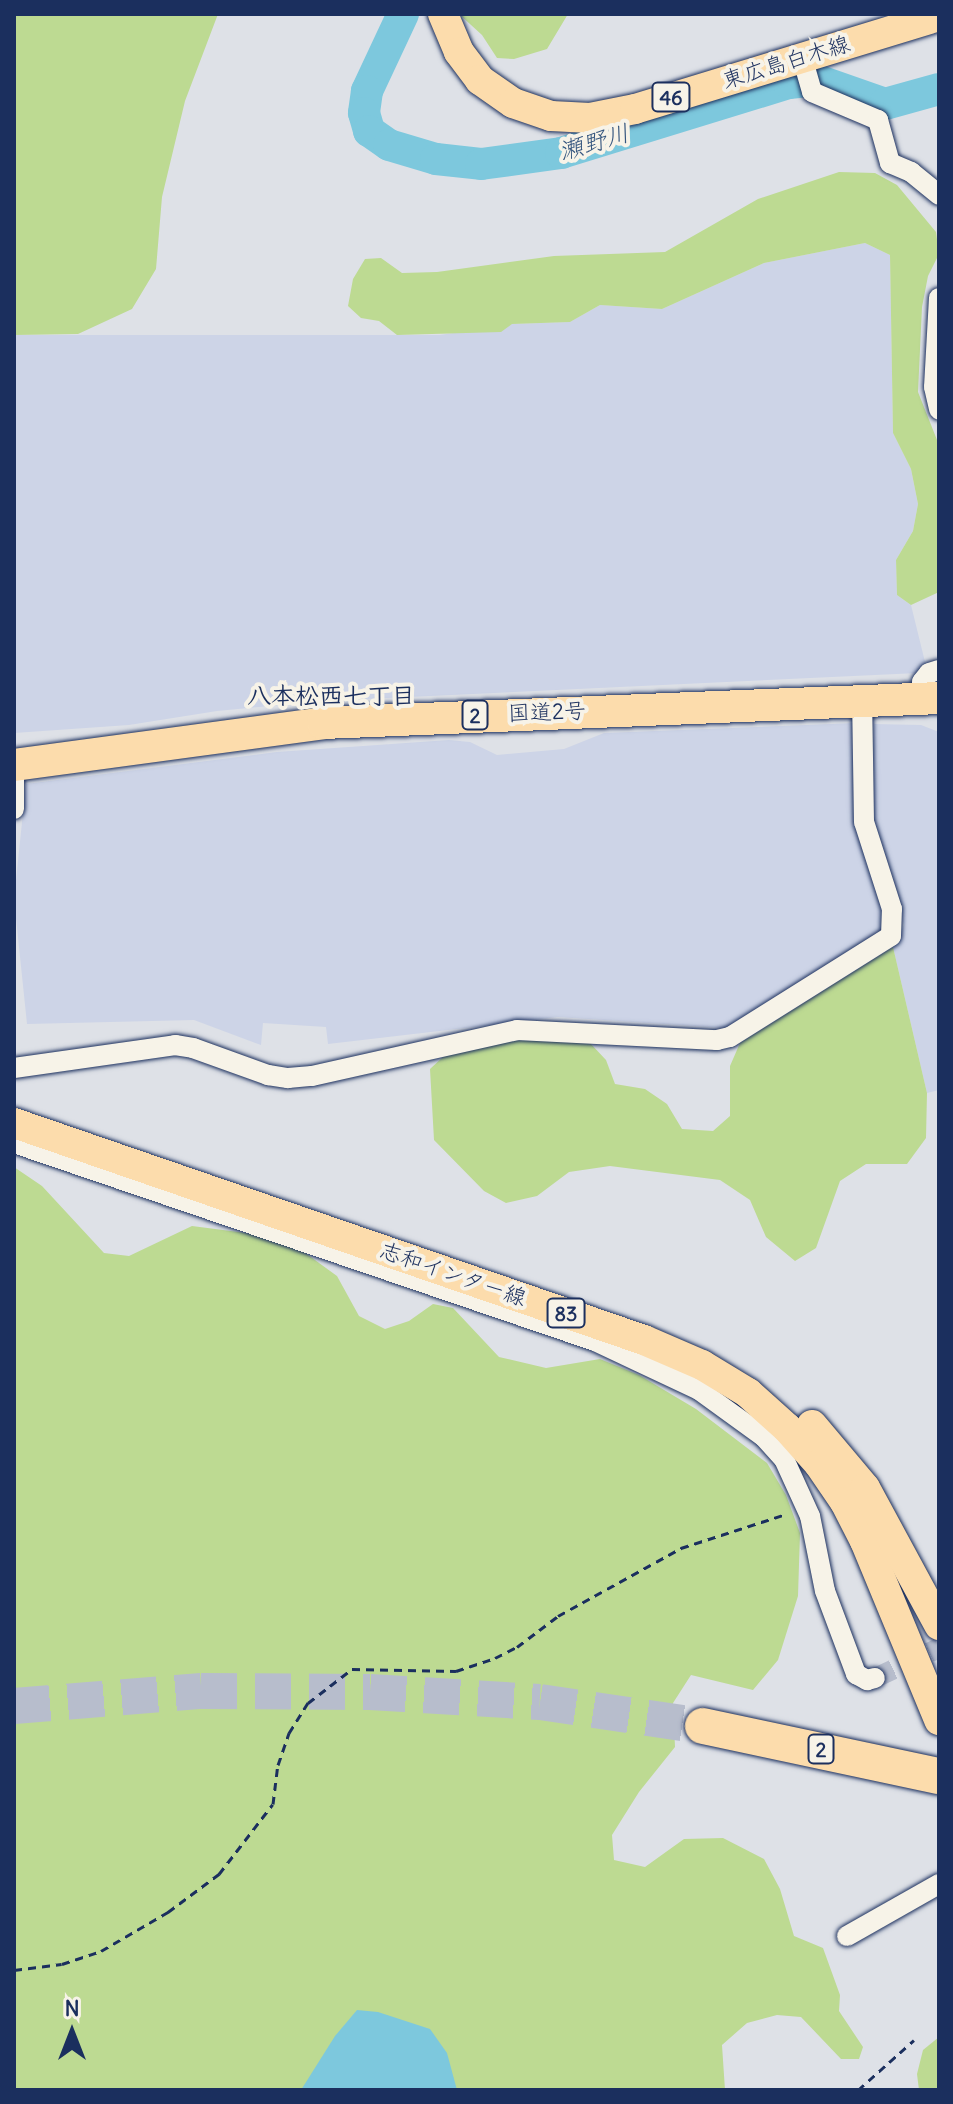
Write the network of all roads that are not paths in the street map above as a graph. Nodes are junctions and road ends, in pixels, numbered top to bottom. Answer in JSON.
{"nodes":[{"id":1,"x":443,"y":14,"type":"edge"},
{"id":2,"x":939,"y":16,"type":"edge"},
{"id":3,"x":802,"y":57,"type":"junction"},
{"id":4,"x":939,"y":195,"type":"edge"},
{"id":5,"x":939,"y":298,"type":"edge"},
{"id":6,"x":939,"y":409,"type":"edge"},
{"id":7,"x":939,"y":670,"type":"edge"},
{"id":8,"x":930,"y":699,"type":"edge"},
{"id":9,"x":862,"y":701,"type":"junction"},
{"id":10,"x":14,"y":763,"type":"edge"},
{"id":11,"x":14,"y":809,"type":"edge"},
{"id":12,"x":14,"y":1068,"type":"edge"},
{"id":13,"x":14,"y":1104,"type":"edge"},
{"id":14,"x":14,"y":1123,"type":"edge"},
{"id":15,"x":14,"y":1143,"type":"edge"},
{"id":16,"x":939,"y":1625,"type":"edge"},
{"id":17,"x":875,"y":1678,"type":"dead end"},
{"id":18,"x":939,"y":1720,"type":"edge"},
{"id":19,"x":703,"y":1726,"type":"tunnel mouth"},
{"id":20,"x":939,"y":1776,"type":"edge"},
{"id":21,"x":939,"y":1884,"type":"edge"},
{"id":22,"x":847,"y":1936,"type":"dead end"}],
"edges":[{"from":1,"to":3,"type":"main road","name":"東広島白木線","number":"46"},
{"from":2,"to":3,"type":"main road","name":"東広島白木線","number":"46"},
{"from":3,"to":4,"type":"street"},
{"from":5,"to":6,"type":"street"},
{"from":7,"to":8,"type":"street"},
{"from":8,"to":9,"type":"highway","name":"国道2号","number":"2"},
{"from":9,"to":10,"type":"highway","name":"国道2号","number":"2"},
{"from":9,"to":12,"type":"street"},
{"from":10,"to":11,"type":"street"},
{"from":13,"to":16,"type":"main road","name":"志和インター線","number":"83"},
{"from":14,"to":18,"type":"main road","name":"志和インター線","number":"83"},
{"from":15,"to":17,"type":"street"},
{"from":19,"to":20,"type":"highway","number":"2"},
{"from":21,"to":22,"type":"street"}]}
